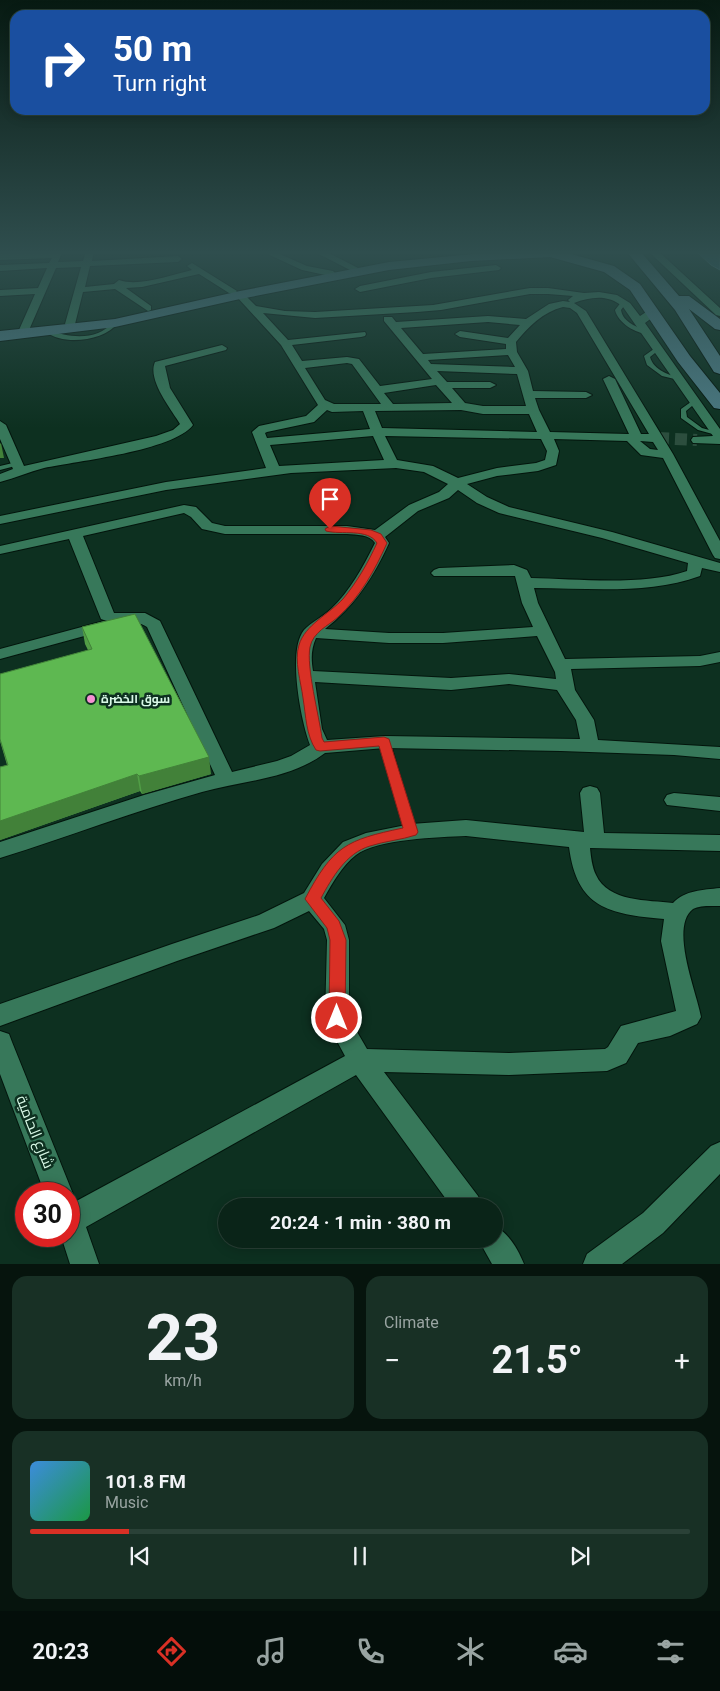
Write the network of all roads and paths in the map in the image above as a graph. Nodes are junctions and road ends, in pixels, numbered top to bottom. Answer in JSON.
{"nodes":[{"id":1,"x":33,"y":310,"type":"edge"},
{"id":2,"x":73,"y":310,"type":"edge"},
{"id":3,"x":138,"y":310,"type":"edge"},
{"id":4,"x":165,"y":310,"type":"edge"},
{"id":5,"x":255,"y":310,"type":"joint"},
{"id":6,"x":409,"y":310,"type":"edge"},
{"id":7,"x":548,"y":310,"type":"edge"},
{"id":8,"x":579,"y":310,"type":"edge"},
{"id":9,"x":618,"y":310,"type":"edge"},
{"id":10,"x":630,"y":310,"type":"edge"},
{"id":11,"x":664,"y":310,"type":"edge"},
{"id":12,"x":681,"y":310,"type":"edge"},
{"id":13,"x":698,"y":310,"type":"edge"},
{"id":14,"x":382,"y":312,"type":"junction"},
{"id":15,"x":653,"y":312,"type":"joint"},
{"id":16,"x":527,"y":322,"type":"junction"},
{"id":17,"x":639,"y":322,"type":"junction"},
{"id":18,"x":70,"y":324,"type":"junction"},
{"id":19,"x":393,"y":325,"type":"junction"},
{"id":20,"x":720,"y":326,"type":"edge"},
{"id":21,"x":24,"y":330,"type":"junction"},
{"id":22,"x":0,"y":332,"type":"edge"},
{"id":23,"x":647,"y":333,"type":"junction"},
{"id":24,"x":361,"y":334,"type":"dead end"},
{"id":25,"x":460,"y":334,"type":"dead end"},
{"id":26,"x":700,"y":335,"type":"junction"},
{"id":27,"x":0,"y":336,"type":"edge"},
{"id":28,"x":720,"y":339,"type":"edge"},
{"id":29,"x":285,"y":343,"type":"junction"},
{"id":30,"x":512,"y":347,"type":"junction"},
{"id":31,"x":222,"y":348,"type":"dead end"},
{"id":32,"x":658,"y":348,"type":"junction"},
{"id":33,"x":420,"y":357,"type":"junction"},
{"id":34,"x":684,"y":359,"type":"junction"},
{"id":35,"x":298,"y":365,"type":"junction"},
{"id":36,"x":428,"y":367,"type":"junction"},
{"id":37,"x":720,"y":369,"type":"edge"},
{"id":38,"x":522,"y":371,"type":"junction"},
{"id":39,"x":609,"y":379,"type":"dead end"},
{"id":40,"x":681,"y":380,"type":"junction"},
{"id":41,"x":441,"y":383,"type":"junction"},
{"id":42,"x":490,"y":385,"type":"dead end"},
{"id":43,"x":379,"y":390,"type":"junction"},
{"id":44,"x":528,"y":394,"type":"junction"},
{"id":45,"x":586,"y":395,"type":"dead end"},
{"id":46,"x":695,"y":401,"type":"junction"},
{"id":47,"x":720,"y":404,"type":"edge"},
{"id":48,"x":325,"y":405,"type":"junction"},
{"id":49,"x":461,"y":406,"type":"junction"},
{"id":50,"x":368,"y":408,"type":"junction"},
{"id":51,"x":390,"y":408,"type":"junction"},
{"id":52,"x":533,"y":410,"type":"junction"},
{"id":53,"x":0,"y":425,"type":"edge"},
{"id":54,"x":376,"y":432,"type":"junction"},
{"id":55,"x":545,"y":437,"type":"junction"},
{"id":56,"x":634,"y":438,"type":"junction"},
{"id":57,"x":657,"y":438,"type":"junction"},
{"id":58,"x":719,"y":438,"type":"edge"},
{"id":59,"x":697,"y":440,"type":"tunnel mouth"},
{"id":60,"x":262,"y":442,"type":"junction"},
{"id":61,"x":667,"y":454,"type":"junction"},
{"id":62,"x":392,"y":463,"type":"junction"},
{"id":63,"x":0,"y":468,"type":"edge"},
{"id":64,"x":19,"y":468,"type":"junction"},
{"id":65,"x":274,"y":470,"type":"junction"},
{"id":66,"x":0,"y":478,"type":"edge"},
{"id":67,"x":455,"y":483,"type":"junction"},
{"id":68,"x":0,"y":520,"type":"edge"},
{"id":69,"x":74,"y":532,"type":"junction"},
{"id":70,"x":377,"y":536,"type":"junction"},
{"id":71,"x":0,"y":550,"type":"edge"},
{"id":72,"x":720,"y":555,"type":"edge"},
{"id":73,"x":695,"y":562,"type":"junction"},
{"id":74,"x":720,"y":568,"type":"edge"},
{"id":75,"x":439,"y":573,"type":"dead end"},
{"id":76,"x":526,"y":583,"type":"junction"},
{"id":77,"x":137,"y":618,"type":"junction"},
{"id":78,"x":542,"y":631,"type":"junction"},
{"id":79,"x":310,"y":633,"type":"junction"},
{"id":80,"x":0,"y":654,"type":"edge"},
{"id":81,"x":720,"y":657,"type":"edge"},
{"id":82,"x":560,"y":664,"type":"junction"},
{"id":83,"x":306,"y":676,"type":"junction"},
{"id":84,"x":564,"y":685,"type":"junction"},
{"id":85,"x":384,"y":742,"type":"junction"},
{"id":86,"x":590,"y":746,"type":"junction"},
{"id":87,"x":320,"y":747,"type":"junction"},
{"id":88,"x":720,"y":753,"type":"edge"},
{"id":89,"x":226,"y":779,"type":"junction"},
{"id":90,"x":590,"y":793,"type":"dead end"},
{"id":91,"x":674,"y":800,"type":"dead end"},
{"id":92,"x":720,"y":804,"type":"edge"},
{"id":93,"x":411,"y":832,"type":"junction"},
{"id":94,"x":587,"y":841,"type":"junction"},
{"id":95,"x":720,"y":843,"type":"edge"},
{"id":96,"x":0,"y":850,"type":"edge"},
{"id":97,"x":720,"y":897,"type":"edge"},
{"id":98,"x":312,"y":899,"type":"junction"},
{"id":99,"x":677,"y":912,"type":"junction"},
{"id":100,"x":0,"y":1015,"type":"edge"},
{"id":101,"x":3,"y":1059,"type":"edge"},
{"id":102,"x":360,"y":1060,"type":"junction"},
{"id":103,"x":720,"y":1155,"type":"edge"},
{"id":104,"x":54,"y":1182,"type":"edge"},
{"id":105,"x":462,"y":1198,"type":"edge"},
{"id":106,"x":80,"y":1214,"type":"edge"},
{"id":107,"x":77,"y":1247,"type":"edge"},
{"id":108,"x":498,"y":1248,"type":"edge"},
{"id":109,"x":81,"y":1262,"type":"edge"},
{"id":110,"x":510,"y":1264,"type":"edge"},
{"id":111,"x":598,"y":1264,"type":"edge"}],
"edges":[{"from":1,"to":21,"type":"street"},
{"from":2,"to":18,"type":"street"},
{"from":3,"to":18,"type":"street"},
{"from":4,"to":27,"type":"street"},
{"from":5,"to":14,"type":"street"},
{"from":5,"to":29,"type":"street"},
{"from":6,"to":14,"type":"street"},
{"from":7,"to":16,"type":"street"},
{"from":8,"to":57,"type":"street"},
{"from":9,"to":23,"type":"lane"},
{"from":10,"to":17,"type":"street"},
{"from":11,"to":34,"type":"street"},
{"from":12,"to":26,"type":"street"},
{"from":13,"to":20,"type":"street"},
{"from":14,"to":19,"type":"street"},
{"from":15,"to":17,"type":"street"},
{"from":15,"to":34,"type":"street"},
{"from":16,"to":19,"type":"street"},
{"from":16,"to":30,"type":"street"},
{"from":17,"to":23,"type":"street"},
{"from":18,"to":21,"type":"street"},
{"from":19,"to":33,"type":"street"},
{"from":21,"to":22,"type":"street"},
{"from":23,"to":32,"type":"street"},
{"from":24,"to":29,"type":"street"},
{"from":25,"to":30,"type":"street"},
{"from":26,"to":28,"type":"street"},
{"from":26,"to":37,"type":"street"},
{"from":29,"to":35,"type":"street"},
{"from":30,"to":33,"type":"street"},
{"from":30,"to":38,"type":"street"},
{"from":31,"to":64,"type":"street"},
{"from":32,"to":40,"type":"street"},
{"from":32,"to":40,"type":"lane"},
{"from":33,"to":36,"type":"street"},
{"from":34,"to":47,"type":"street"},
{"from":35,"to":43,"type":"street"},
{"from":35,"to":48,"type":"street"},
{"from":36,"to":38,"type":"street"},
{"from":36,"to":41,"type":"street"},
{"from":38,"to":44,"type":"street"},
{"from":39,"to":56,"type":"street"},
{"from":40,"to":46,"type":"street"},
{"from":41,"to":42,"type":"street"},
{"from":41,"to":43,"type":"street"},
{"from":41,"to":49,"type":"street"},
{"from":43,"to":51,"type":"street"},
{"from":44,"to":45,"type":"street"},
{"from":44,"to":52,"type":"street"},
{"from":46,"to":58,"type":"street"},
{"from":46,"to":58,"type":"lane"},
{"from":48,"to":50,"type":"street"},
{"from":48,"to":60,"type":"street"},
{"from":49,"to":51,"type":"street"},
{"from":49,"to":52,"type":"street"},
{"from":50,"to":51,"type":"street"},
{"from":50,"to":54,"type":"street"},
{"from":52,"to":55,"type":"street"},
{"from":53,"to":64,"type":"street"},
{"from":54,"to":55,"type":"street"},
{"from":54,"to":60,"type":"street"},
{"from":54,"to":62,"type":"street"},
{"from":55,"to":56,"type":"street"},
{"from":55,"to":67,"type":"street"},
{"from":56,"to":57,"type":"street"},
{"from":56,"to":61,"type":"street"},
{"from":57,"to":61,"type":"street"},
{"from":58,"to":59,"type":"street"},
{"from":60,"to":65,"type":"street"},
{"from":61,"to":72,"type":"street"},
{"from":62,"to":65,"type":"street"},
{"from":62,"to":67,"type":"street"},
{"from":63,"to":64,"type":"lane"},
{"from":64,"to":66,"type":"street"},
{"from":65,"to":68,"type":"street"},
{"from":67,"to":70,"type":"street"},
{"from":67,"to":73,"type":"street"},
{"from":69,"to":70,"type":"street"},
{"from":69,"to":71,"type":"street"},
{"from":69,"to":77,"type":"street"},
{"from":70,"to":79,"type":"street"},
{"from":73,"to":74,"type":"street"},
{"from":73,"to":76,"type":"street"},
{"from":75,"to":76,"type":"street"},
{"from":76,"to":78,"type":"street"},
{"from":77,"to":80,"type":"street"},
{"from":77,"to":89,"type":"street"},
{"from":78,"to":79,"type":"street"},
{"from":78,"to":82,"type":"street"},
{"from":79,"to":83,"type":"street"},
{"from":81,"to":82,"type":"street"},
{"from":82,"to":84,"type":"street"},
{"from":83,"to":84,"type":"street"},
{"from":83,"to":87,"type":"street"},
{"from":84,"to":86,"type":"street"},
{"from":85,"to":86,"type":"street"},
{"from":85,"to":87,"type":"street"},
{"from":85,"to":93,"type":"lane"},
{"from":86,"to":88,"type":"street"},
{"from":87,"to":89,"type":"street"},
{"from":89,"to":96,"type":"street"},
{"from":90,"to":94,"type":"street"},
{"from":91,"to":92,"type":"street"},
{"from":93,"to":94,"type":"street"},
{"from":93,"to":98,"type":"street"},
{"from":94,"to":95,"type":"street"},
{"from":94,"to":99,"type":"street"},
{"from":97,"to":99,"type":"street"},
{"from":98,"to":100,"type":"street"},
{"from":98,"to":102,"type":"street"},
{"from":99,"to":102,"type":"street"},
{"from":101,"to":104,"type":"street","name":"شارع الحامية"},
{"from":102,"to":105,"type":"street"},
{"from":102,"to":106,"type":"street"},
{"from":103,"to":111,"type":"street"},
{"from":107,"to":109,"type":"street"},
{"from":108,"to":110,"type":"street"}]}
